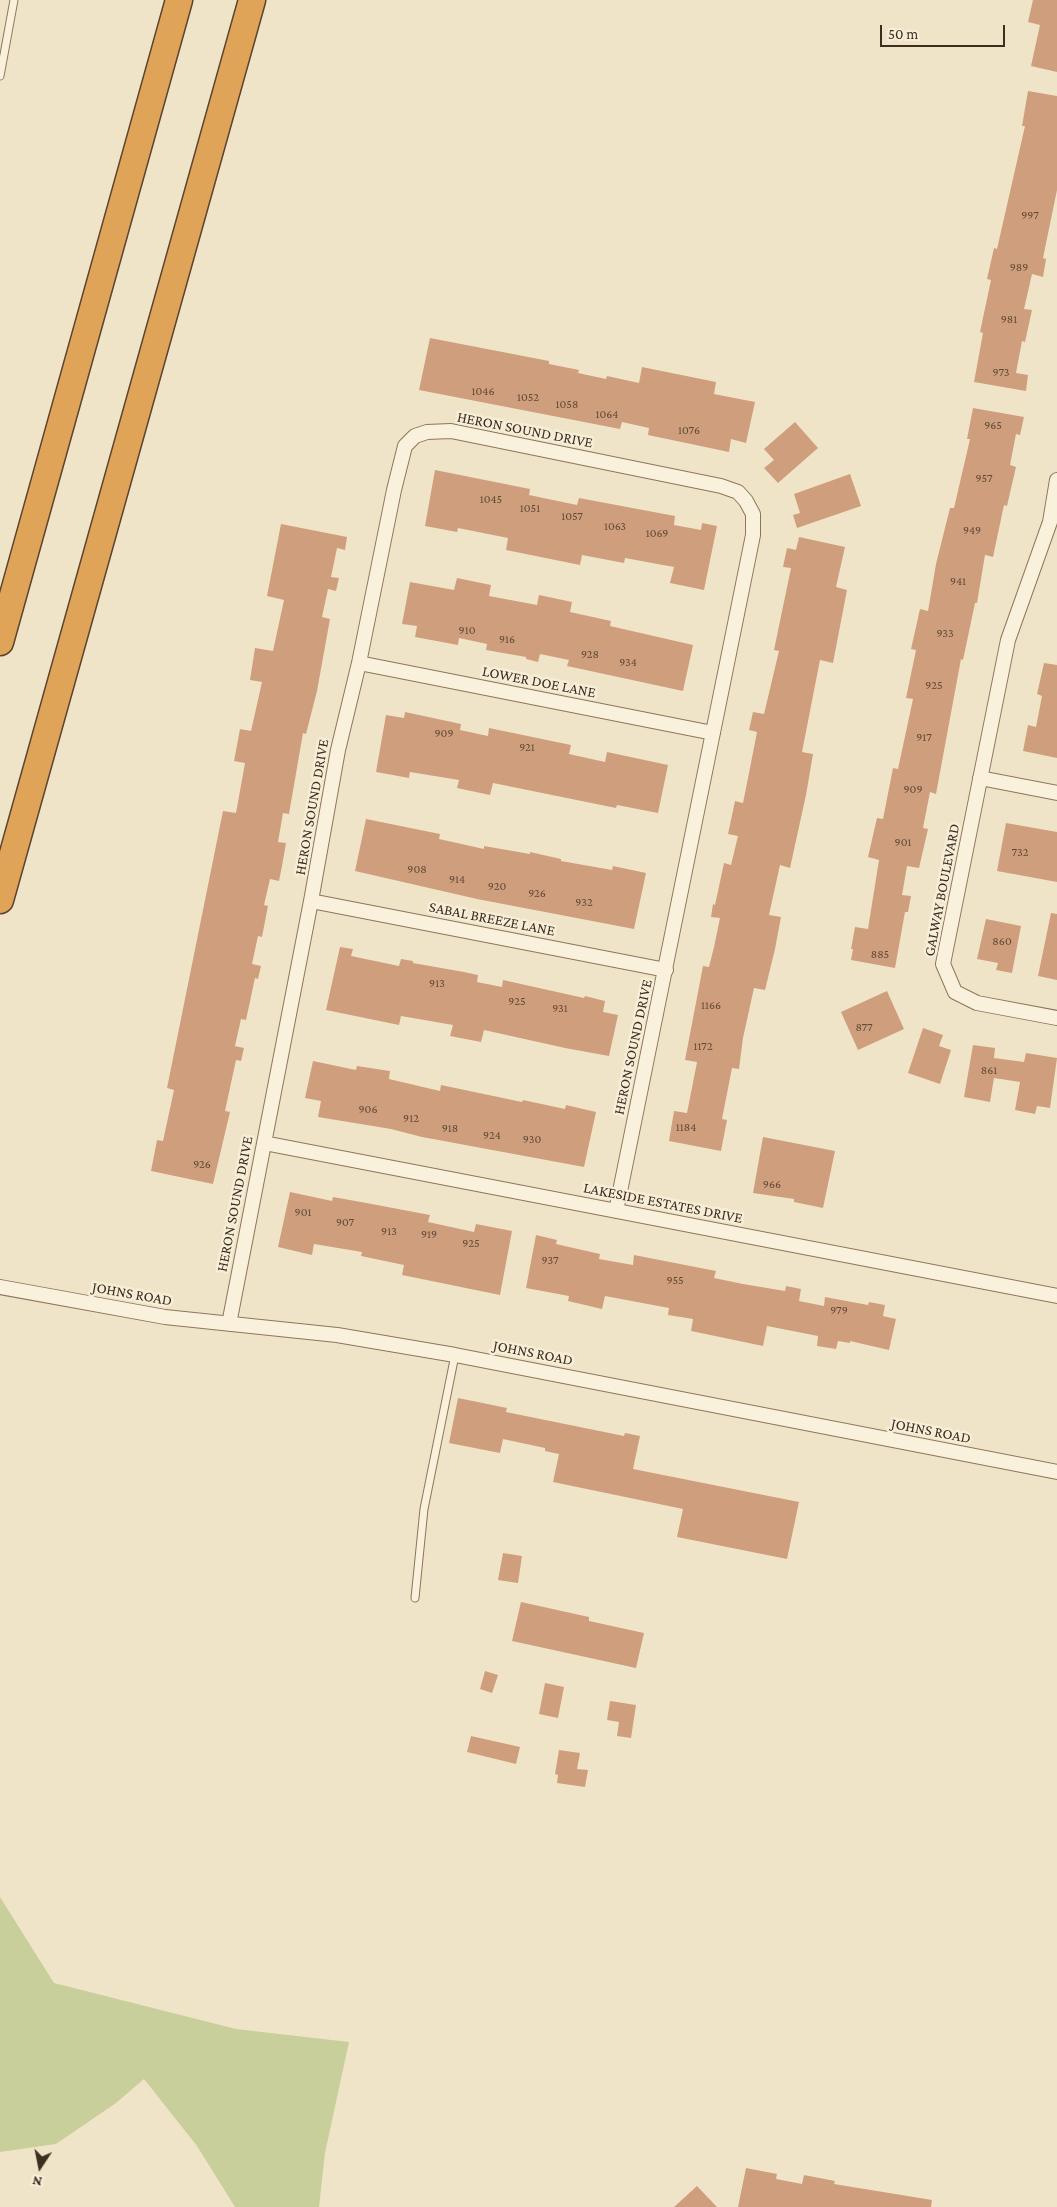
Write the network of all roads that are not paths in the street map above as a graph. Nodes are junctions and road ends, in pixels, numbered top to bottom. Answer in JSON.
{"nodes":[{"id":1,"x":14,"y":0,"type":"edge"},
{"id":2,"x":179,"y":0,"type":"edge"},
{"id":3,"x":252,"y":0,"type":"edge"},
{"id":4,"x":0,"y":76,"type":"edge"},
{"id":5,"x":1057,"y":480,"type":"edge"},
{"id":6,"x":0,"y":642,"type":"edge"},
{"id":7,"x":359,"y":663,"type":"junction"},
{"id":8,"x":713,"y":733,"type":"junction"},
{"id":9,"x":980,"y":778,"type":"junction"},
{"id":10,"x":1057,"y":794,"type":"edge"},
{"id":11,"x":0,"y":900,"type":"edge"},
{"id":12,"x":311,"y":900,"type":"junction"},
{"id":13,"x":666,"y":970,"type":"junction"},
{"id":14,"x":1057,"y":1018,"type":"edge"},
{"id":15,"x":264,"y":1143,"type":"junction"},
{"id":16,"x":616,"y":1211,"type":"junction"},
{"id":17,"x":0,"y":1287,"type":"edge"},
{"id":18,"x":1057,"y":1296,"type":"edge"},
{"id":19,"x":229,"y":1324,"type":"junction"},
{"id":20,"x":454,"y":1355,"type":"junction"},
{"id":21,"x":1057,"y":1472,"type":"edge"},
{"id":22,"x":415,"y":1598,"type":"dead end"}],
"edges":[{"from":1,"to":4,"type":"lane"},
{"from":2,"to":6,"type":"highway"},
{"from":3,"to":11,"type":"highway"},
{"from":5,"to":9,"type":"street","name":"GALWAY BOULEVARD"},
{"from":7,"to":8,"type":"street","name":"LOWER DOE LANE"},
{"from":7,"to":8,"type":"street","name":"HERON SOUND DRIVE"},
{"from":7,"to":12,"type":"street","name":"HERON SOUND DRIVE"},
{"from":8,"to":13,"type":"street","name":"HERON SOUND DRIVE"},
{"from":9,"to":10,"type":"street"},
{"from":9,"to":14,"type":"street","name":"GALWAY BOULEVARD"},
{"from":12,"to":13,"type":"street","name":"SABAL BREEZE LANE"},
{"from":12,"to":15,"type":"street","name":"HERON SOUND DRIVE"},
{"from":13,"to":16,"type":"street","name":"HERON SOUND DRIVE"},
{"from":15,"to":16,"type":"street","name":"LAKESIDE ESTATES DRIVE"},
{"from":15,"to":19,"type":"street","name":"HERON SOUND DRIVE"},
{"from":16,"to":18,"type":"street","name":"LAKESIDE ESTATES DRIVE"},
{"from":17,"to":19,"type":"street","name":"JOHNS ROAD"},
{"from":19,"to":20,"type":"street","name":"JOHNS ROAD"},
{"from":20,"to":21,"type":"street","name":"JOHNS ROAD"},
{"from":20,"to":22,"type":"lane"}]}
